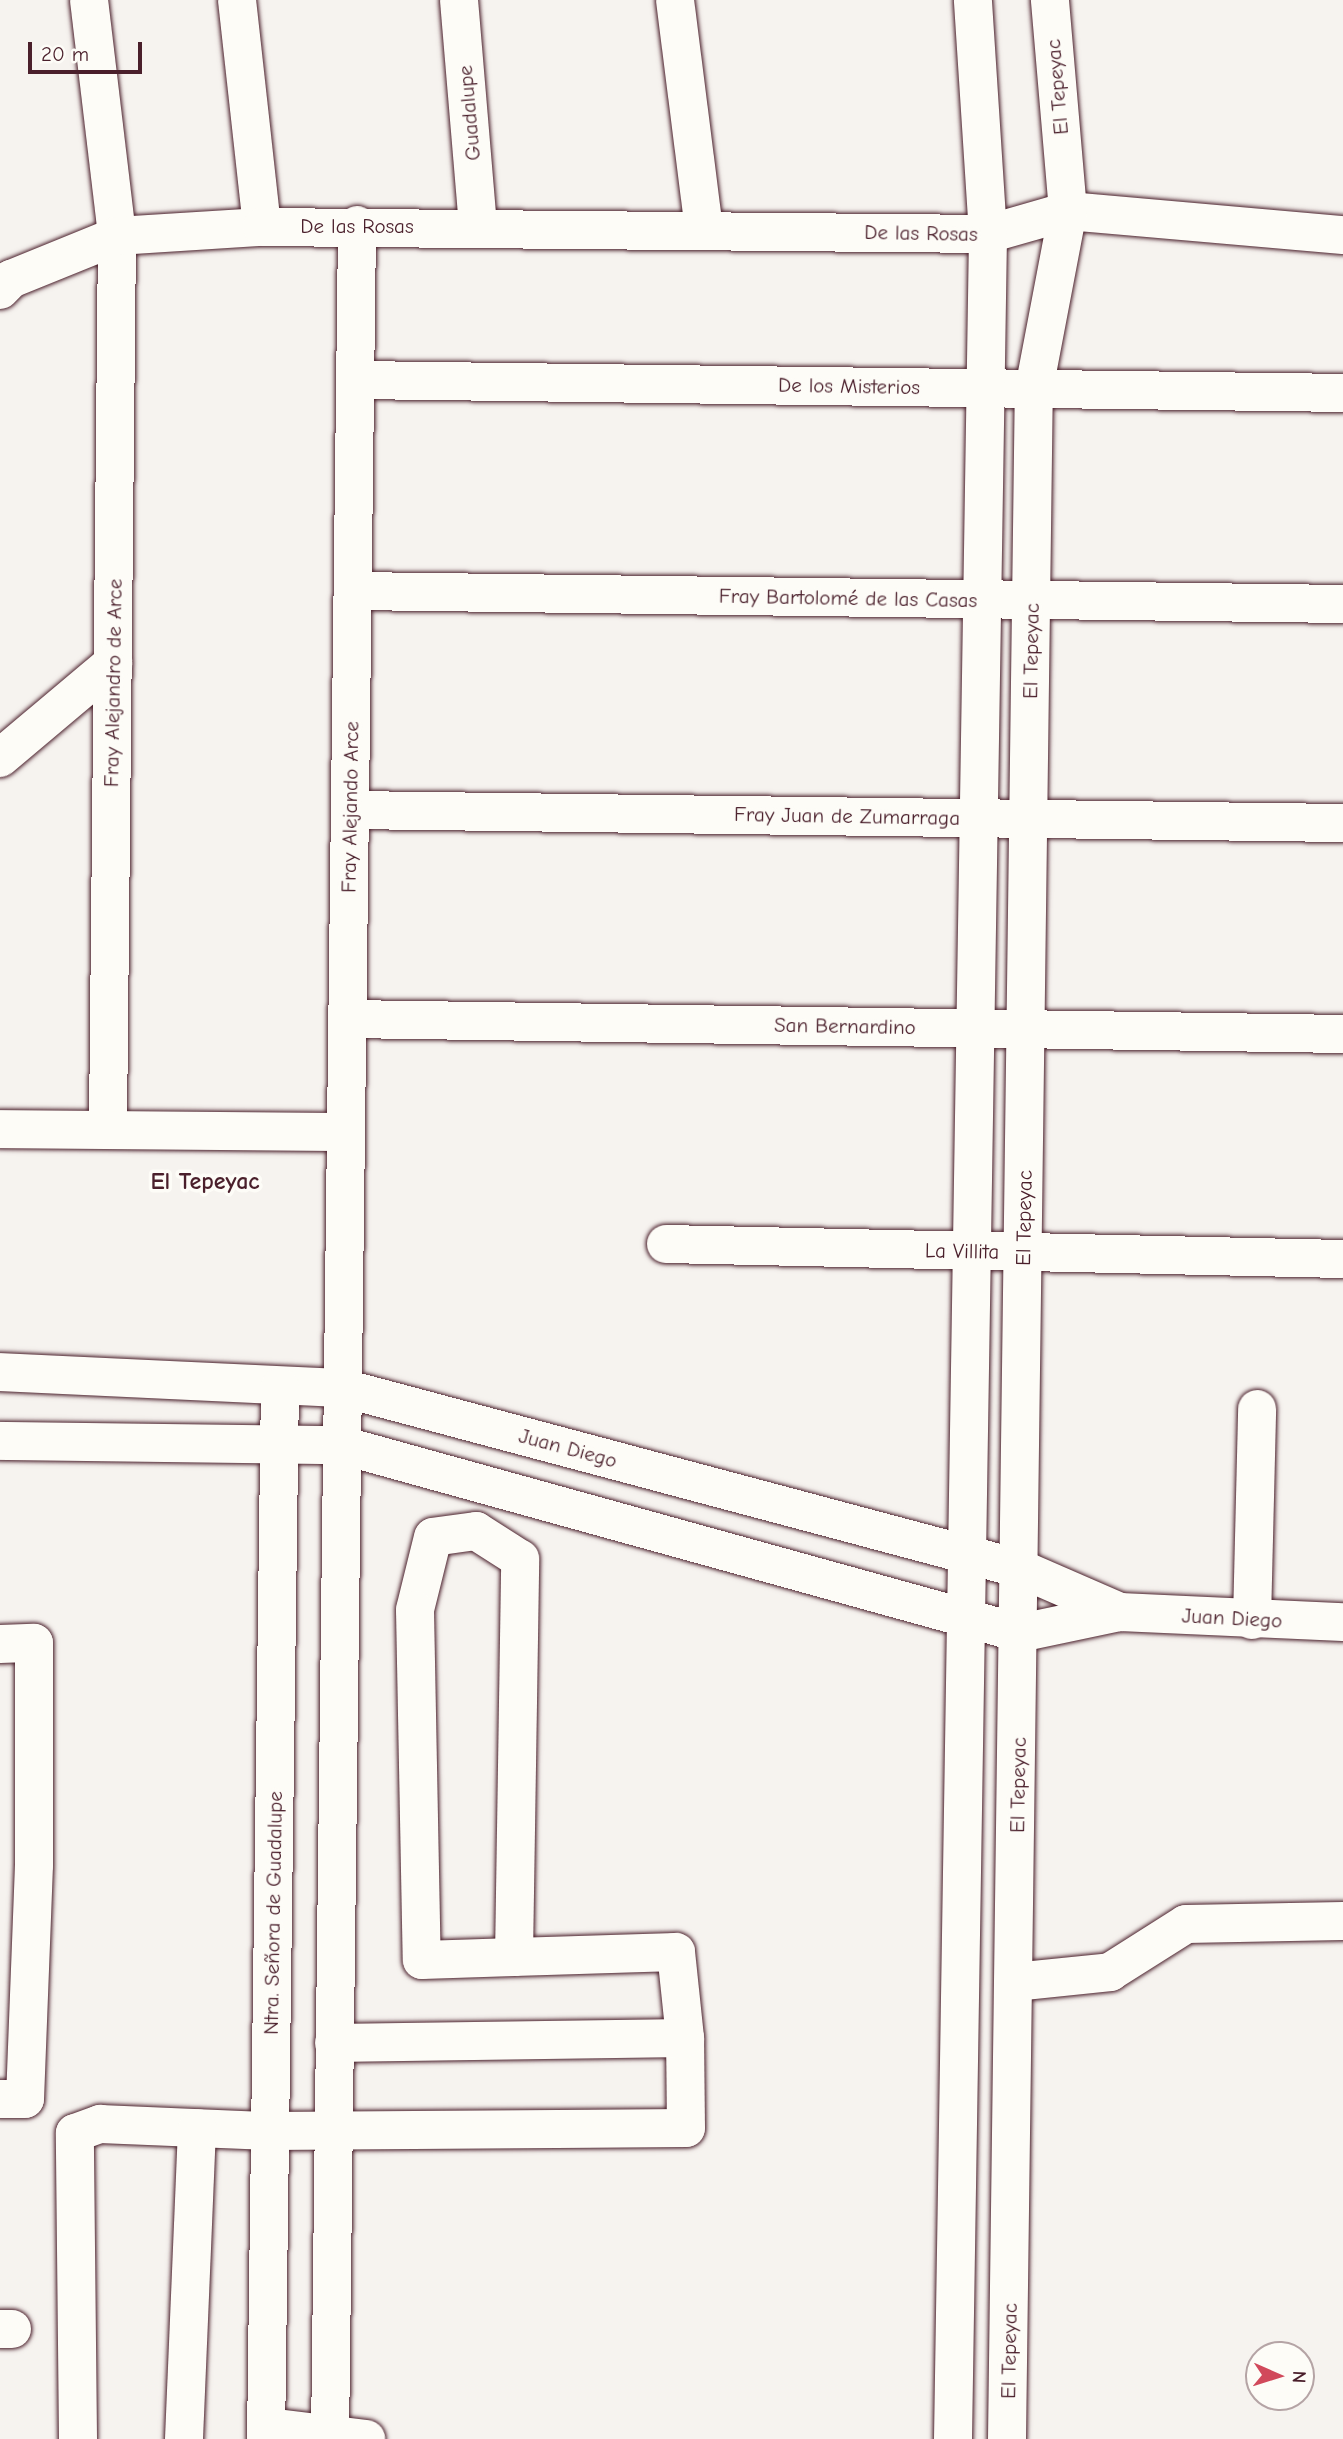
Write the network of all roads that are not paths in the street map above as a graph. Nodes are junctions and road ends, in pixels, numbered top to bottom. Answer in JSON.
{"nodes":[{"id":1,"x":89,"y":0,"type":"edge"},
{"id":2,"x":237,"y":0,"type":"edge"},
{"id":3,"x":459,"y":0,"type":"edge"},
{"id":4,"x":675,"y":0,"type":"edge"},
{"id":5,"x":973,"y":0,"type":"edge"},
{"id":6,"x":1049,"y":0,"type":"edge"},
{"id":7,"x":1068,"y":211,"type":"junction"},
{"id":8,"x":358,"y":225,"type":"junction"},
{"id":9,"x":262,"y":227,"type":"junction"},
{"id":10,"x":478,"y":227,"type":"junction"},
{"id":11,"x":704,"y":230,"type":"junction"},
{"id":12,"x":988,"y":234,"type":"junction"},
{"id":13,"x":1343,"y":235,"type":"edge"},
{"id":14,"x":117,"y":236,"type":"junction"},
{"id":15,"x":0,"y":290,"type":"edge"},
{"id":16,"x":356,"y":380,"type":"junction"},
{"id":17,"x":986,"y":388,"type":"junction"},
{"id":18,"x":1034,"y":389,"type":"junction"},
{"id":19,"x":1343,"y":393,"type":"edge"},
{"id":20,"x":353,"y":592,"type":"junction"},
{"id":21,"x":983,"y":600,"type":"junction"},
{"id":22,"x":1031,"y":600,"type":"junction"},
{"id":23,"x":1343,"y":604,"type":"edge"},
{"id":24,"x":113,"y":663,"type":"junction"},
{"id":25,"x":0,"y":758,"type":"edge"},
{"id":26,"x":350,"y":810,"type":"junction"},
{"id":27,"x":980,"y":818,"type":"junction"},
{"id":28,"x":1029,"y":819,"type":"junction"},
{"id":29,"x":1343,"y":823,"type":"edge"},
{"id":30,"x":347,"y":1019,"type":"junction"},
{"id":31,"x":978,"y":1028,"type":"junction"},
{"id":32,"x":1027,"y":1029,"type":"junction"},
{"id":33,"x":1343,"y":1034,"type":"edge"},
{"id":34,"x":0,"y":1129,"type":"edge"},
{"id":35,"x":108,"y":1130,"type":"junction"},
{"id":36,"x":346,"y":1132,"type":"junction"},
{"id":37,"x":666,"y":1244,"type":"dead end"},
{"id":38,"x":975,"y":1251,"type":"junction"},
{"id":39,"x":1024,"y":1252,"type":"junction"},
{"id":40,"x":1343,"y":1259,"type":"edge"},
{"id":41,"x":0,"y":1372,"type":"edge"},
{"id":42,"x":280,"y":1387,"type":"junction"},
{"id":43,"x":343,"y":1388,"type":"junction"},
{"id":44,"x":1257,"y":1409,"type":"dead end"},
{"id":45,"x":0,"y":1441,"type":"edge"},
{"id":46,"x":279,"y":1444,"type":"junction"},
{"id":47,"x":341,"y":1445,"type":"junction"},
{"id":48,"x":963,"y":1554,"type":"junction"},
{"id":49,"x":1021,"y":1570,"type":"junction"},
{"id":50,"x":1120,"y":1612,"type":"junction"},
{"id":51,"x":963,"y":1617,"type":"junction"},
{"id":52,"x":1252,"y":1620,"type":"junction"},
{"id":53,"x":1343,"y":1622,"type":"edge"},
{"id":54,"x":1020,"y":1633,"type":"junction"},
{"id":55,"x":17,"y":1644,"type":"edge"},
{"id":56,"x":17,"y":1866,"type":"edge"},
{"id":57,"x":1343,"y":1921,"type":"edge"},
{"id":58,"x":514,"y":1957,"type":"junction"},
{"id":59,"x":1014,"y":1982,"type":"junction"},
{"id":60,"x":685,"y":2038,"type":"junction"},
{"id":61,"x":334,"y":2043,"type":"junction"},
{"id":62,"x":12,"y":2099,"type":"edge"},
{"id":63,"x":197,"y":2128,"type":"junction"},
{"id":64,"x":270,"y":2132,"type":"junction"},
{"id":65,"x":332,"y":2132,"type":"junction"},
{"id":66,"x":267,"y":2433,"type":"edge"},
{"id":67,"x":342,"y":2437,"type":"edge"},
{"id":68,"x":78,"y":2439,"type":"edge"},
{"id":69,"x":184,"y":2439,"type":"edge"},
{"id":70,"x":953,"y":2439,"type":"edge"},
{"id":71,"x":1007,"y":2439,"type":"edge"}],
"edges":[{"from":1,"to":14,"type":"street","name":"Fray Alejandro de Arce"},
{"from":2,"to":9,"type":"street"},
{"from":3,"to":10,"type":"street","name":"Guadalupe"},
{"from":4,"to":11,"type":"street"},
{"from":5,"to":12,"type":"street"},
{"from":6,"to":7,"type":"street","name":"El Tepeyac"},
{"from":7,"to":12,"type":"street","name":"De las Rosas"},
{"from":7,"to":13,"type":"street","name":"De las Rosas"},
{"from":7,"to":18,"type":"street","name":"El Tepeyac"},
{"from":8,"to":9,"type":"street","name":"De las Rosas"},
{"from":8,"to":10,"type":"street","name":"De las Rosas"},
{"from":8,"to":16,"type":"street","name":"Fray Alejando Arce"},
{"from":9,"to":14,"type":"street","name":"De las Rosas"},
{"from":10,"to":11,"type":"street","name":"De las Rosas"},
{"from":11,"to":12,"type":"street","name":"De las Rosas"},
{"from":12,"to":17,"type":"street"},
{"from":14,"to":15,"type":"street","name":"De las Rosas"},
{"from":14,"to":24,"type":"street","name":"Fray Alejandro de Arce"},
{"from":16,"to":17,"type":"street","name":"De los Misterios"},
{"from":16,"to":20,"type":"street","name":"Fray Alejando Arce"},
{"from":17,"to":18,"type":"street","name":"De los Misterios"},
{"from":17,"to":21,"type":"street"},
{"from":18,"to":19,"type":"street","name":"De los Misterios"},
{"from":18,"to":22,"type":"street","name":"El Tepeyac"},
{"from":20,"to":21,"type":"street","name":"Fray Bartolomé de las Casas"},
{"from":20,"to":26,"type":"street","name":"Fray Alejando Arce"},
{"from":21,"to":22,"type":"street","name":"Fray Bartolomé de las Casas"},
{"from":21,"to":27,"type":"street"},
{"from":22,"to":23,"type":"street","name":"Fray Bartolomé de las Casas"},
{"from":22,"to":28,"type":"street","name":"El Tepeyac"},
{"from":24,"to":25,"type":"street"},
{"from":24,"to":35,"type":"street","name":"Fray Alejandro de Arce"},
{"from":26,"to":27,"type":"street","name":"Fray Juan de Zumarraga"},
{"from":26,"to":30,"type":"street","name":"Fray Alejando Arce"},
{"from":27,"to":28,"type":"street","name":"Fray Juan de Zumarraga"},
{"from":27,"to":31,"type":"street"},
{"from":28,"to":29,"type":"street","name":"Fray Juan de Zumarraga"},
{"from":28,"to":32,"type":"street","name":"El Tepeyac"},
{"from":30,"to":31,"type":"street","name":"San Bernardino"},
{"from":30,"to":36,"type":"street","name":"Fray Alejando Arce"},
{"from":31,"to":32,"type":"street","name":"San Bernardino"},
{"from":31,"to":38,"type":"street"},
{"from":32,"to":33,"type":"street","name":"San Bernardino"},
{"from":32,"to":39,"type":"street","name":"El Tepeyac"},
{"from":34,"to":35,"type":"street"},
{"from":35,"to":36,"type":"street"},
{"from":36,"to":43,"type":"street","name":"Fray Alejando Arce"},
{"from":37,"to":38,"type":"street","name":"La Villita"},
{"from":38,"to":39,"type":"street","name":"La Villita"},
{"from":38,"to":48,"type":"street"},
{"from":39,"to":40,"type":"street","name":"La Villita"},
{"from":39,"to":49,"type":"street","name":"El Tepeyac"},
{"from":41,"to":42,"type":"street","name":"Juan Diego"},
{"from":42,"to":43,"type":"street","name":"Juan Diego"},
{"from":42,"to":46,"type":"street","name":"Ntra. Señora de Guadalupe"},
{"from":43,"to":47,"type":"street"},
{"from":43,"to":48,"type":"street","name":"Juan Diego"},
{"from":44,"to":52,"type":"street"},
{"from":45,"to":46,"type":"street","name":"Juan Diego"},
{"from":46,"to":47,"type":"street","name":"Juan Diego"},
{"from":46,"to":64,"type":"street","name":"Ntra. Señora de Guadalupe"},
{"from":47,"to":51,"type":"street","name":"Juan Diego"},
{"from":47,"to":61,"type":"street"},
{"from":48,"to":49,"type":"street","name":"Juan Diego"},
{"from":48,"to":51,"type":"street"},
{"from":49,"to":50,"type":"street","name":"Juan Diego"},
{"from":49,"to":54,"type":"street","name":"El Tepeyac"},
{"from":50,"to":52,"type":"street","name":"Juan Diego"},
{"from":50,"to":54,"type":"street","name":"Juan Diego"},
{"from":51,"to":54,"type":"street","name":"Juan Diego"},
{"from":51,"to":70,"type":"street"},
{"from":52,"to":53,"type":"street","name":"Juan Diego"},
{"from":54,"to":59,"type":"street","name":"El Tepeyac"},
{"from":55,"to":56,"type":"street"},
{"from":56,"to":62,"type":"street"},
{"from":57,"to":59,"type":"street"},
{"from":58,"to":58,"type":"street"},
{"from":58,"to":60,"type":"street"},
{"from":59,"to":71,"type":"street","name":"El Tepeyac"},
{"from":60,"to":61,"type":"street"},
{"from":60,"to":65,"type":"street"},
{"from":61,"to":65,"type":"street"},
{"from":63,"to":64,"type":"street"},
{"from":63,"to":68,"type":"street"},
{"from":63,"to":69,"type":"street"},
{"from":64,"to":65,"type":"street"},
{"from":64,"to":66,"type":"street","name":"Ntra. Señora de Guadalupe"},
{"from":65,"to":67,"type":"street"},
{"from":66,"to":67,"type":"street"}]}
